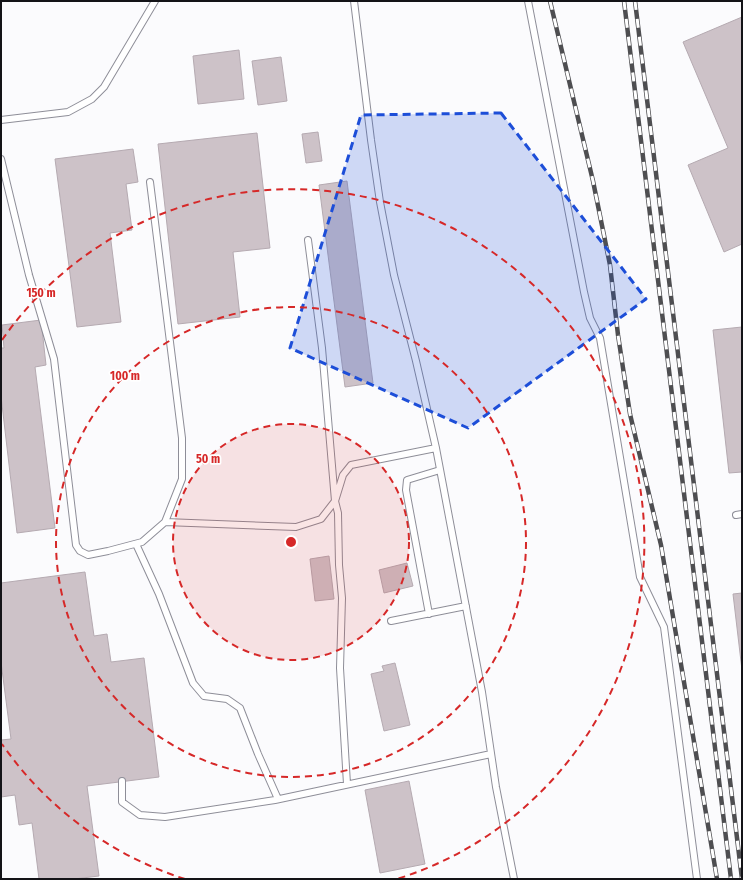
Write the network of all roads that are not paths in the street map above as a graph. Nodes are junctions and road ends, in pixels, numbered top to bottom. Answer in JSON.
{"nodes":[{"id":1,"x":155,"y":1,"type":"edge"},
{"id":2,"x":354,"y":1,"type":"edge"},
{"id":3,"x":528,"y":1,"type":"edge"},
{"id":4,"x":1,"y":120,"type":"edge"},
{"id":5,"x":1,"y":159,"type":"edge"},
{"id":6,"x":150,"y":182,"type":"dead end"},
{"id":7,"x":308,"y":240,"type":"dead end"},
{"id":8,"x":436,"y":448,"type":"junction"},
{"id":9,"x":440,"y":470,"type":"junction"},
{"id":10,"x":335,"y":501,"type":"junction"},
{"id":11,"x":165,"y":522,"type":"junction"},
{"id":12,"x":136,"y":544,"type":"junction"},
{"id":13,"x":466,"y":606,"type":"junction"},
{"id":14,"x":429,"y":614,"type":"junction"},
{"id":15,"x":391,"y":621,"type":"dead end"},
{"id":16,"x":491,"y":754,"type":"junction"},
{"id":17,"x":122,"y":782,"type":"dead end"},
{"id":18,"x":347,"y":784,"type":"junction"},
{"id":19,"x":278,"y":799,"type":"junction"},
{"id":20,"x":514,"y":879,"type":"edge"},
{"id":21,"x":697,"y":879,"type":"edge"}],
"edges":[{"from":1,"to":4,"type":"lane"},
{"from":2,"to":8,"type":"lane"},
{"from":3,"to":21,"type":"lane"},
{"from":5,"to":12,"type":"lane"},
{"from":6,"to":11,"type":"lane"},
{"from":7,"to":10,"type":"lane"},
{"from":8,"to":9,"type":"lane"},
{"from":8,"to":10,"type":"lane"},
{"from":9,"to":13,"type":"lane"},
{"from":9,"to":14,"type":"lane"},
{"from":10,"to":11,"type":"lane"},
{"from":10,"to":18,"type":"lane"},
{"from":11,"to":12,"type":"lane"},
{"from":12,"to":19,"type":"lane"},
{"from":13,"to":14,"type":"lane"},
{"from":13,"to":16,"type":"lane"},
{"from":14,"to":15,"type":"lane"},
{"from":16,"to":18,"type":"lane"},
{"from":16,"to":20,"type":"lane"},
{"from":17,"to":19,"type":"lane"},
{"from":18,"to":19,"type":"lane"}]}
